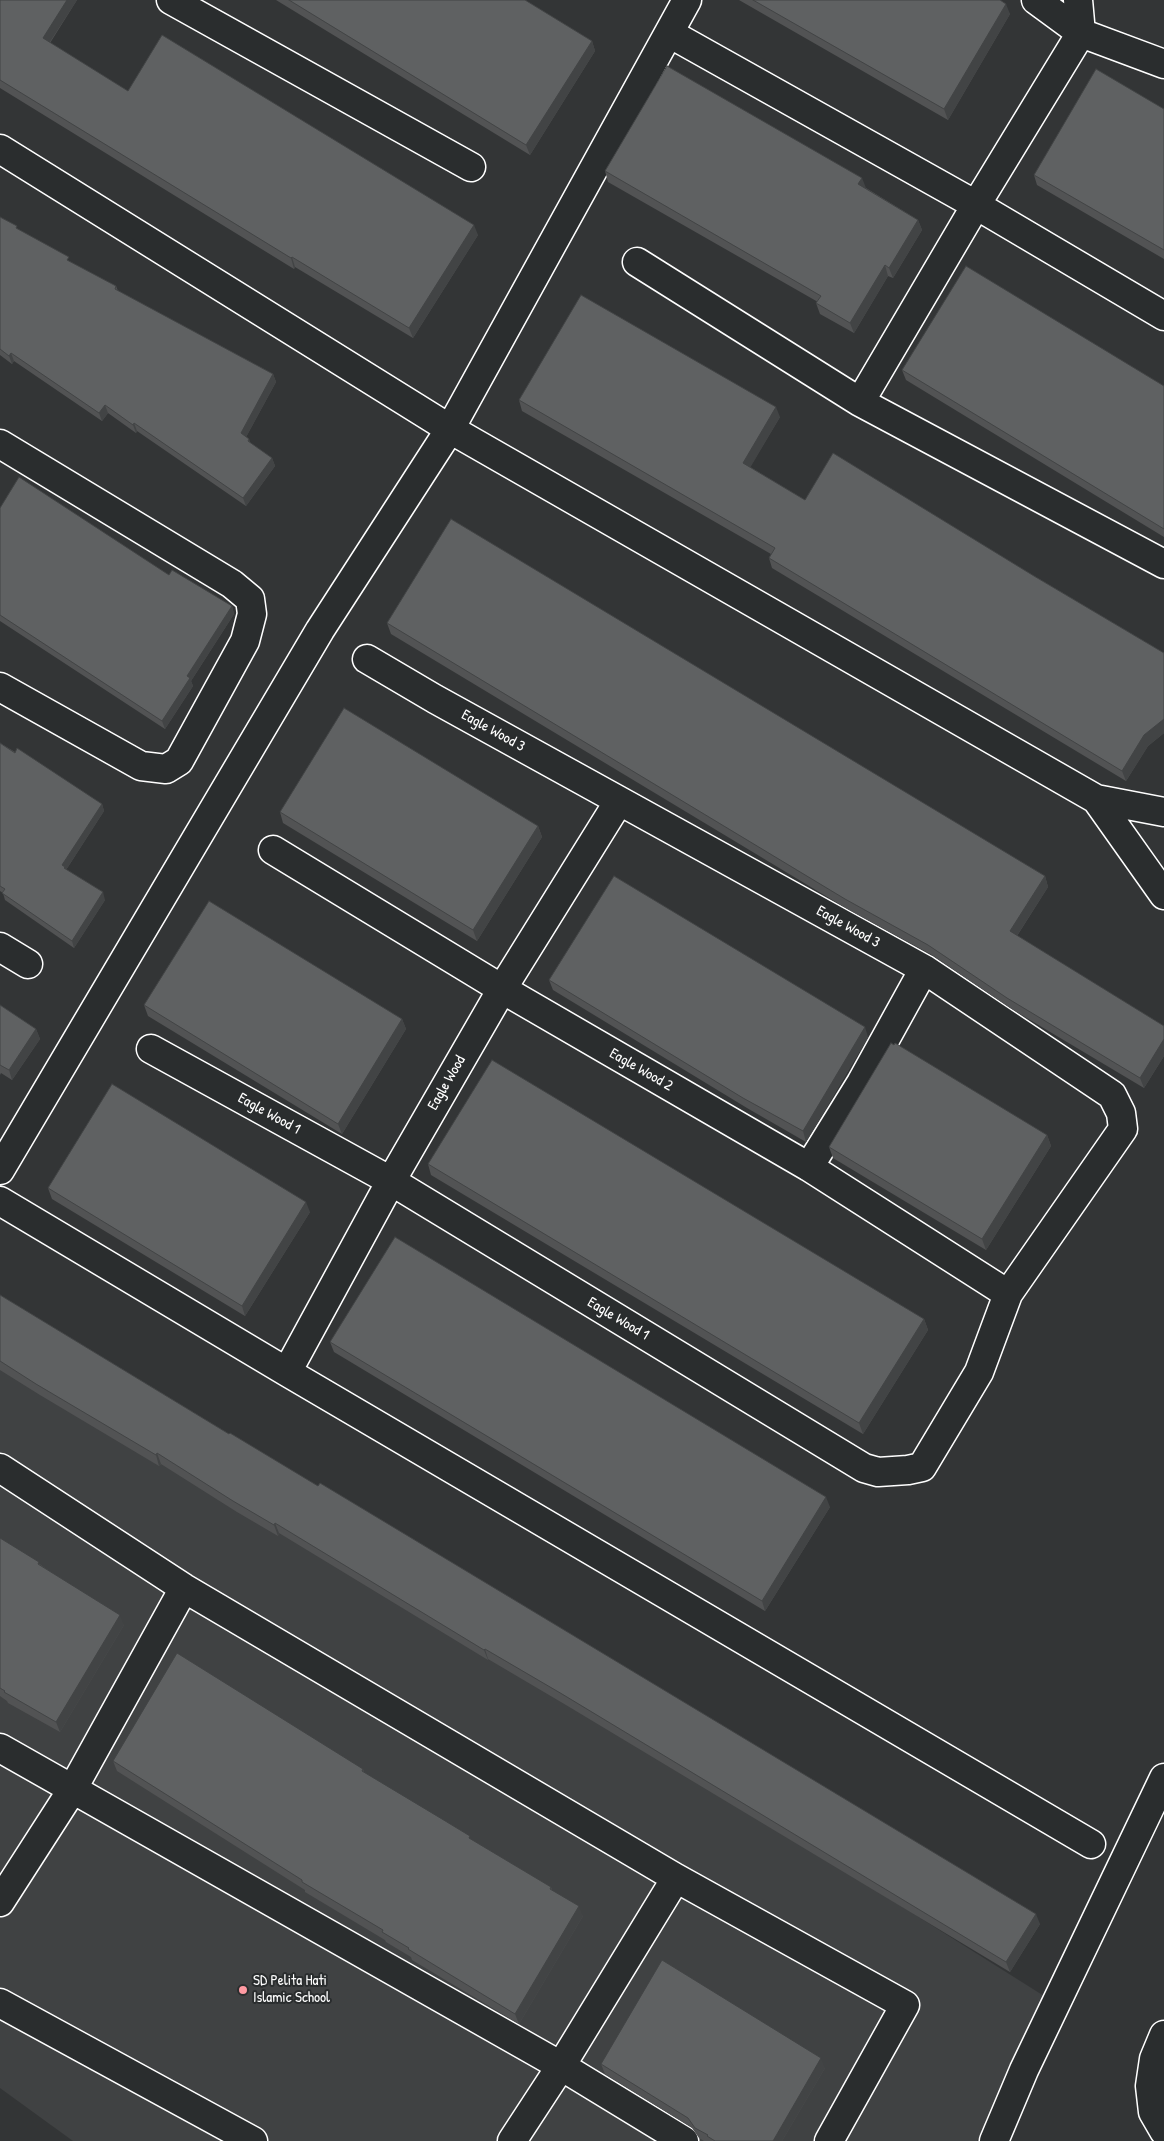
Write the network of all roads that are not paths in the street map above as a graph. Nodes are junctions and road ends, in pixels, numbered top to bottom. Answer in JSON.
{"nodes":[{"id":1,"x":171,"y":0,"type":"edge"},
{"id":2,"x":687,"y":0,"type":"edge"},
{"id":3,"x":1036,"y":0,"type":"edge"},
{"id":4,"x":1078,"y":0,"type":"edge"},
{"id":5,"x":669,"y":33,"type":"junction"},
{"id":6,"x":1081,"y":33,"type":"junction"},
{"id":7,"x":1164,"y":64,"type":"edge"},
{"id":8,"x":0,"y":149,"type":"edge"},
{"id":9,"x":471,"y":167,"type":"dead end"},
{"id":10,"x":976,"y":205,"type":"junction"},
{"id":11,"x":637,"y":262,"type":"dead end"},
{"id":12,"x":1164,"y":316,"type":"edge"},
{"id":13,"x":860,"y":402,"type":"junction"},
{"id":14,"x":450,"y":429,"type":"junction"},
{"id":15,"x":0,"y":444,"type":"edge"},
{"id":16,"x":1164,"y":564,"type":"edge"},
{"id":17,"x":368,"y":659,"type":"dead end"},
{"id":18,"x":0,"y":687,"type":"edge"},
{"id":19,"x":1096,"y":799,"type":"junction"},
{"id":20,"x":619,"y":802,"type":"junction"},
{"id":21,"x":1164,"y":812,"type":"edge"},
{"id":22,"x":272,"y":850,"type":"dead end"},
{"id":23,"x":1164,"y":895,"type":"edge"},
{"id":24,"x":0,"y":947,"type":"edge"},
{"id":25,"x":28,"y":964,"type":"dead end"},
{"id":26,"x":924,"y":969,"type":"junction"},
{"id":27,"x":502,"y":989,"type":"junction"},
{"id":28,"x":151,"y":1049,"type":"dead end"},
{"id":29,"x":809,"y":1167,"type":"junction"},
{"id":30,"x":0,"y":1170,"type":"edge"},
{"id":31,"x":391,"y":1181,"type":"junction"},
{"id":32,"x":0,"y":1201,"type":"edge"},
{"id":33,"x":1008,"y":1294,"type":"junction"},
{"id":34,"x":287,"y":1372,"type":"junction"},
{"id":35,"x":0,"y":1468,"type":"edge"},
{"id":36,"x":184,"y":1588,"type":"junction"},
{"id":37,"x":0,"y":1748,"type":"edge"},
{"id":38,"x":1164,"y":1778,"type":"edge"},
{"id":39,"x":72,"y":1790,"type":"junction"},
{"id":40,"x":1091,"y":1844,"type":"dead end"},
{"id":41,"x":676,"y":1878,"type":"junction"},
{"id":42,"x":0,"y":1902,"type":"edge"},
{"id":43,"x":0,"y":2003,"type":"edge"},
{"id":44,"x":1164,"y":2035,"type":"edge"},
{"id":45,"x":561,"y":2066,"type":"junction"},
{"id":46,"x":1164,"y":2131,"type":"edge"},
{"id":47,"x":253,"y":2141,"type":"edge"},
{"id":48,"x":512,"y":2141,"type":"edge"},
{"id":49,"x":684,"y":2141,"type":"edge"},
{"id":50,"x":829,"y":2141,"type":"edge"},
{"id":51,"x":994,"y":2141,"type":"edge"}],
"edges":[{"from":1,"to":9,"type":"street"},
{"from":2,"to":5,"type":"street"},
{"from":3,"to":6,"type":"street"},
{"from":4,"to":6,"type":"street"},
{"from":5,"to":10,"type":"street"},
{"from":5,"to":14,"type":"street"},
{"from":6,"to":7,"type":"street"},
{"from":6,"to":10,"type":"street"},
{"from":8,"to":14,"type":"street"},
{"from":10,"to":12,"type":"street"},
{"from":10,"to":13,"type":"street"},
{"from":11,"to":13,"type":"street"},
{"from":13,"to":16,"type":"street"},
{"from":14,"to":19,"type":"street"},
{"from":14,"to":30,"type":"street"},
{"from":15,"to":18,"type":"street"},
{"from":17,"to":20,"type":"street","name":"Eagle Wood 3"},
{"from":19,"to":21,"type":"street"},
{"from":19,"to":23,"type":"street"},
{"from":20,"to":26,"type":"street","name":"Eagle Wood 3"},
{"from":20,"to":27,"type":"street","name":"Eagle Wood"},
{"from":22,"to":27,"type":"street","name":"Eagle Wood 2"},
{"from":24,"to":25,"type":"street"},
{"from":26,"to":29,"type":"street"},
{"from":26,"to":33,"type":"street","name":"Eagle Wood 3"},
{"from":27,"to":29,"type":"street","name":"Eagle Wood 2"},
{"from":27,"to":31,"type":"street","name":"Eagle Wood"},
{"from":28,"to":31,"type":"street","name":"Eagle Wood 1"},
{"from":29,"to":33,"type":"street","name":"Eagle Wood 2"},
{"from":31,"to":33,"type":"street","name":"Eagle Wood 1"},
{"from":31,"to":34,"type":"street","name":"Eagle Wood"},
{"from":32,"to":34,"type":"street"},
{"from":34,"to":40,"type":"street"},
{"from":35,"to":36,"type":"street"},
{"from":36,"to":39,"type":"street"},
{"from":36,"to":41,"type":"street"},
{"from":37,"to":39,"type":"street"},
{"from":38,"to":51,"type":"street"},
{"from":39,"to":42,"type":"street"},
{"from":39,"to":45,"type":"street"},
{"from":41,"to":45,"type":"street"},
{"from":41,"to":50,"type":"street"},
{"from":43,"to":47,"type":"street"},
{"from":44,"to":46,"type":"street"},
{"from":45,"to":48,"type":"street"},
{"from":45,"to":49,"type":"street"}]}
